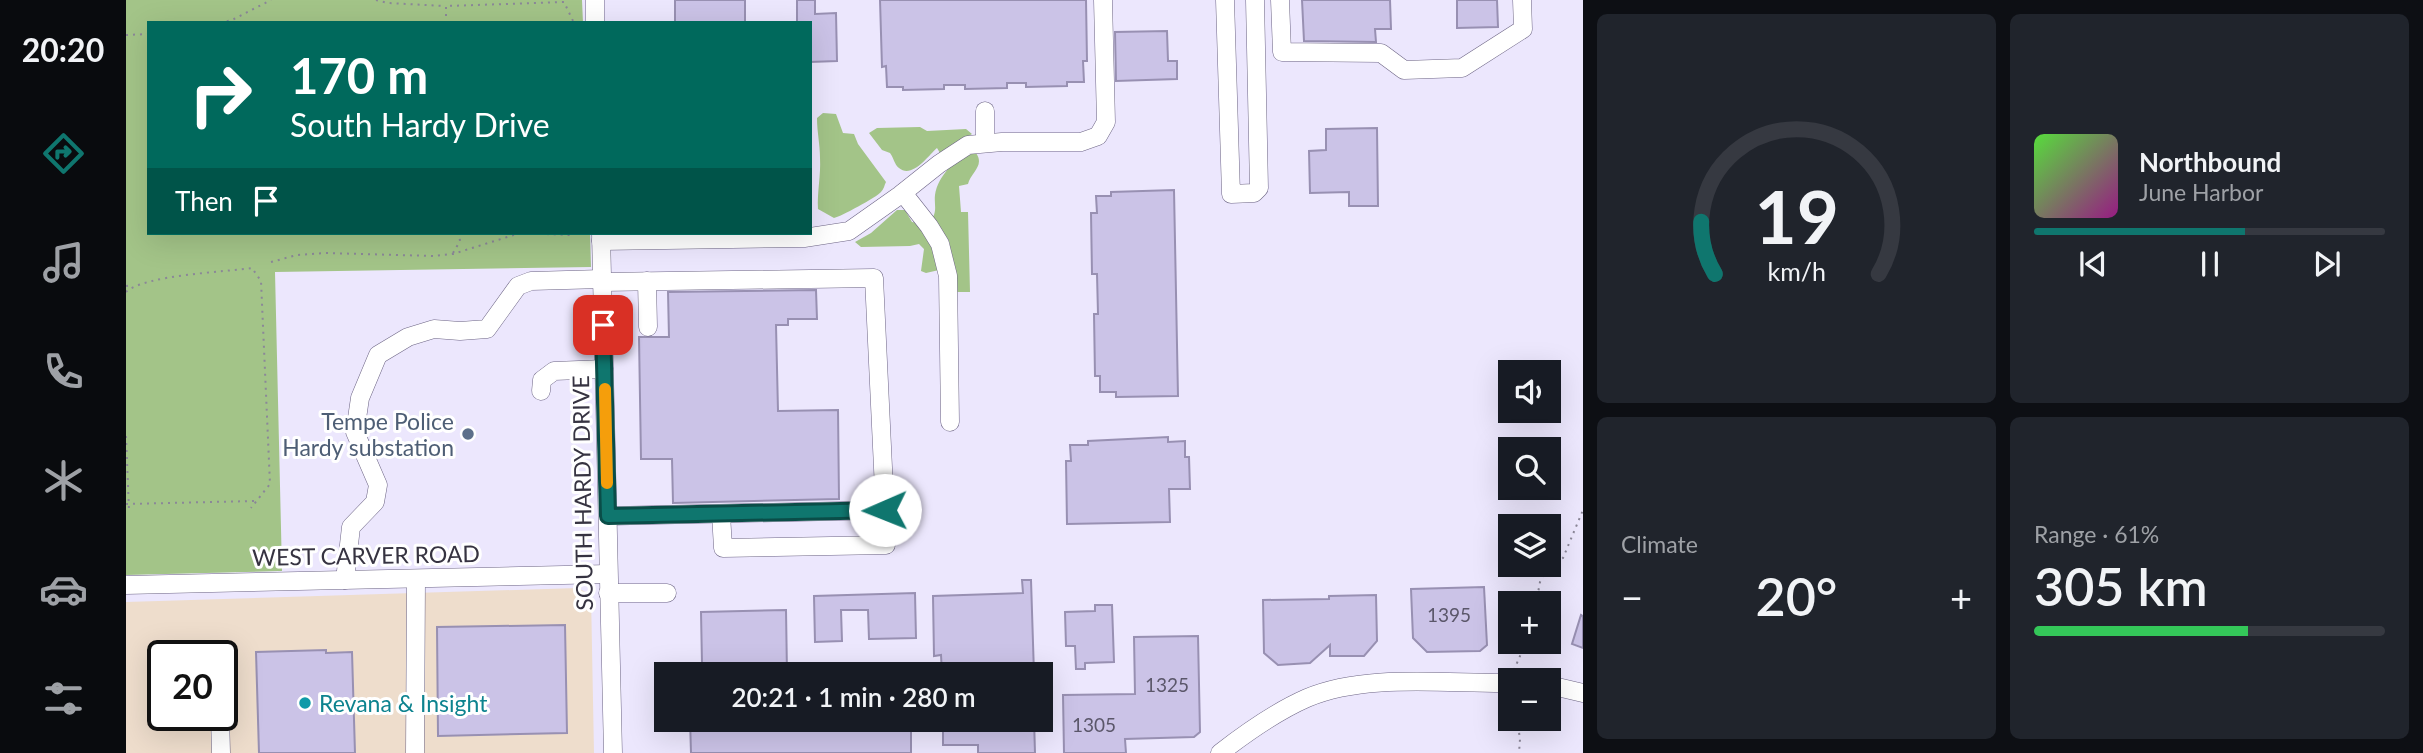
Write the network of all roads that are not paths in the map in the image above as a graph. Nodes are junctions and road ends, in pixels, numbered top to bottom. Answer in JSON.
{"nodes":[{"id":1,"x":595,"y":0,"type":"edge"},
{"id":2,"x":1103,"y":0,"type":"edge"},
{"id":3,"x":1225,"y":0,"type":"edge"},
{"id":4,"x":1255,"y":0,"type":"edge"},
{"id":5,"x":1280,"y":0,"type":"edge"},
{"id":6,"x":1522,"y":0,"type":"edge"},
{"id":7,"x":596,"y":21,"type":"edge"},
{"id":8,"x":1256,"y":48,"type":"junction"},
{"id":9,"x":1226,"y":49,"type":"junction"},
{"id":10,"x":985,"y":111,"type":"dead end"},
{"id":11,"x":985,"y":144,"type":"junction"},
{"id":12,"x":903,"y":193,"type":"junction"},
{"id":13,"x":601,"y":237,"type":"edge"},
{"id":14,"x":602,"y":280,"type":"junction"},
{"id":15,"x":647,"y":281,"type":"junction"},
{"id":16,"x":648,"y":327,"type":"dead end"},
{"id":17,"x":604,"y":369,"type":"junction"},
{"id":18,"x":541,"y":391,"type":"dead end"},
{"id":19,"x":950,"y":422,"type":"dead end"},
{"id":20,"x":885,"y":510,"type":"junction"},
{"id":21,"x":721,"y":514,"type":"junction"},
{"id":22,"x":608,"y":516,"type":"junction"},
{"id":23,"x":608,"y":574,"type":"junction"},
{"id":24,"x":416,"y":579,"type":"junction"},
{"id":25,"x":345,"y":580,"type":"junction"},
{"id":26,"x":126,"y":586,"type":"edge"},
{"id":27,"x":608,"y":593,"type":"junction"},
{"id":28,"x":667,"y":593,"type":"dead end"},
{"id":29,"x":1498,"y":682,"type":"edge"},
{"id":30,"x":1561,"y":688,"type":"edge"},
{"id":31,"x":1583,"y":693,"type":"edge"},
{"id":32,"x":220,"y":731,"type":"edge"},
{"id":33,"x":221,"y":753,"type":"edge"},
{"id":34,"x":415,"y":753,"type":"edge"},
{"id":35,"x":613,"y":753,"type":"edge"},
{"id":36,"x":1220,"y":753,"type":"edge"}],
"edges":[{"from":1,"to":7,"type":"street"},
{"from":2,"to":11,"type":"street"},
{"from":3,"to":9,"type":"street"},
{"from":4,"to":8,"type":"street"},
{"from":5,"to":6,"type":"street"},
{"from":8,"to":9,"type":"street"},
{"from":8,"to":9,"type":"street"},
{"from":10,"to":11,"type":"street"},
{"from":11,"to":12,"type":"street"},
{"from":12,"to":13,"type":"street"},
{"from":12,"to":19,"type":"street"},
{"from":13,"to":14,"type":"street","name":"SOUTH HARDY DRIVE"},
{"from":14,"to":15,"type":"street"},
{"from":14,"to":17,"type":"street","name":"SOUTH HARDY DRIVE"},
{"from":14,"to":25,"type":"street"},
{"from":15,"to":16,"type":"street"},
{"from":15,"to":20,"type":"street"},
{"from":17,"to":18,"type":"street"},
{"from":17,"to":22,"type":"street","name":"SOUTH HARDY DRIVE"},
{"from":20,"to":21,"type":"street"},
{"from":20,"to":21,"type":"street"},
{"from":21,"to":22,"type":"street"},
{"from":22,"to":23,"type":"street","name":"SOUTH HARDY DRIVE"},
{"from":23,"to":24,"type":"street","name":"WEST CARVER ROAD"},
{"from":23,"to":27,"type":"street","name":"SOUTH HARDY DRIVE"},
{"from":24,"to":25,"type":"street","name":"WEST CARVER ROAD"},
{"from":24,"to":34,"type":"street"},
{"from":25,"to":26,"type":"street","name":"WEST CARVER ROAD"},
{"from":27,"to":28,"type":"street"},
{"from":27,"to":35,"type":"street","name":"SOUTH HARDY DRIVE"},
{"from":29,"to":36,"type":"street"},
{"from":30,"to":31,"type":"street"},
{"from":32,"to":33,"type":"street"}]}
